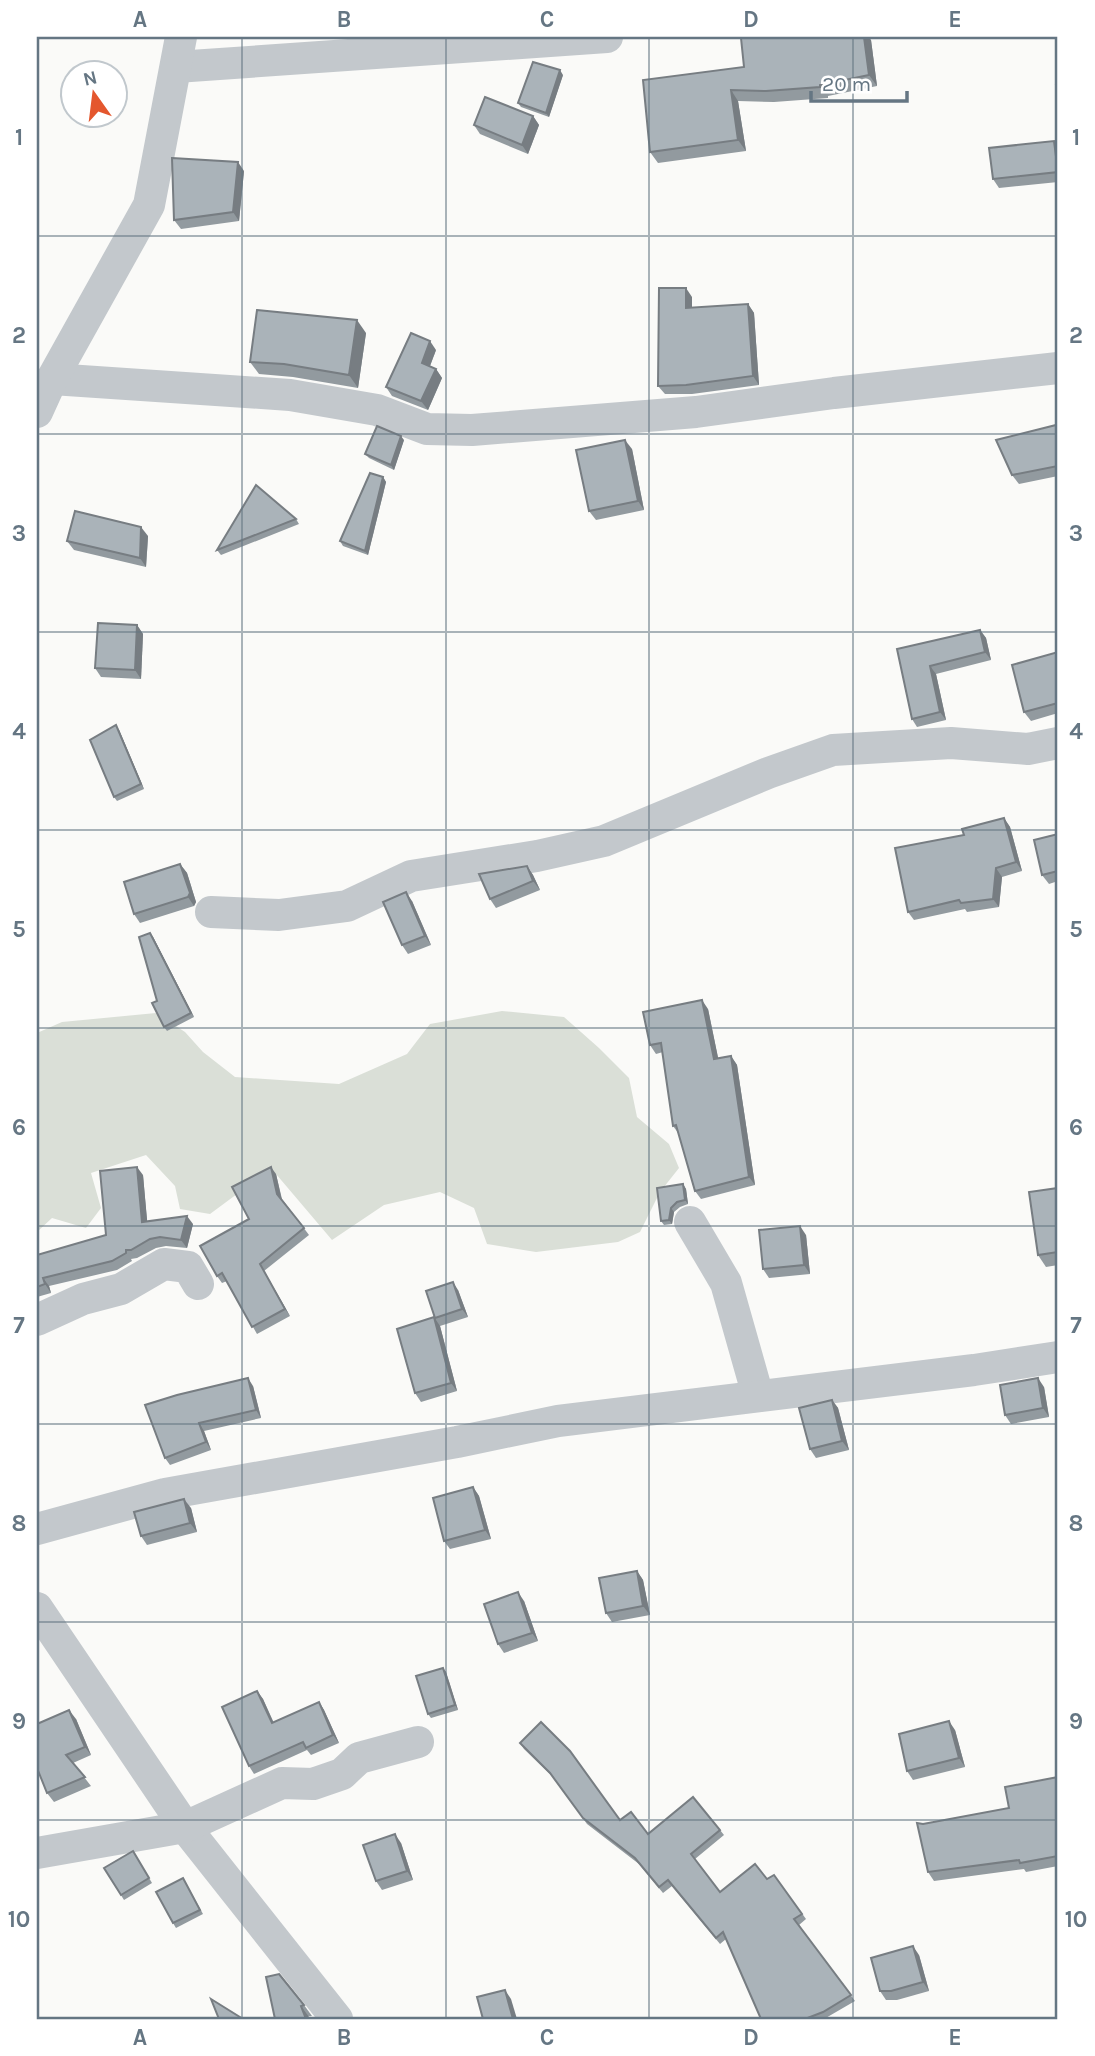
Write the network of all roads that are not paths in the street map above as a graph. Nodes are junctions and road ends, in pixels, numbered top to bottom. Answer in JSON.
{"nodes":[{"id":1,"x":607,"y":37,"type":"edge"},
{"id":2,"x":179,"y":52,"type":"edge"},
{"id":3,"x":1058,"y":368,"type":"edge"},
{"id":4,"x":52,"y":379,"type":"junction"},
{"id":5,"x":37,"y":412,"type":"edge"},
{"id":6,"x":1058,"y":743,"type":"edge"},
{"id":7,"x":211,"y":912,"type":"dead end"},
{"id":8,"x":690,"y":1222,"type":"dead end"},
{"id":9,"x":198,"y":1284,"type":"dead end"},
{"id":10,"x":37,"y":1320,"type":"edge"},
{"id":11,"x":1058,"y":1356,"type":"edge"},
{"id":12,"x":758,"y":1396,"type":"junction"},
{"id":13,"x":37,"y":1529,"type":"edge"},
{"id":14,"x":37,"y":1608,"type":"edge"},
{"id":15,"x":418,"y":1742,"type":"dead end"},
{"id":16,"x":185,"y":1827,"type":"junction"},
{"id":17,"x":37,"y":1853,"type":"edge"},
{"id":18,"x":337,"y":2019,"type":"edge"}],
"edges":[{"from":1,"to":2,"type":"street"},
{"from":2,"to":4,"type":"street"},
{"from":3,"to":4,"type":"street"},
{"from":4,"to":5,"type":"street"},
{"from":6,"to":7,"type":"street"},
{"from":8,"to":12,"type":"street"},
{"from":9,"to":10,"type":"street"},
{"from":11,"to":12,"type":"street"},
{"from":12,"to":13,"type":"street"},
{"from":14,"to":16,"type":"street"},
{"from":15,"to":16,"type":"street"},
{"from":16,"to":17,"type":"street"},
{"from":16,"to":18,"type":"street"}]}
